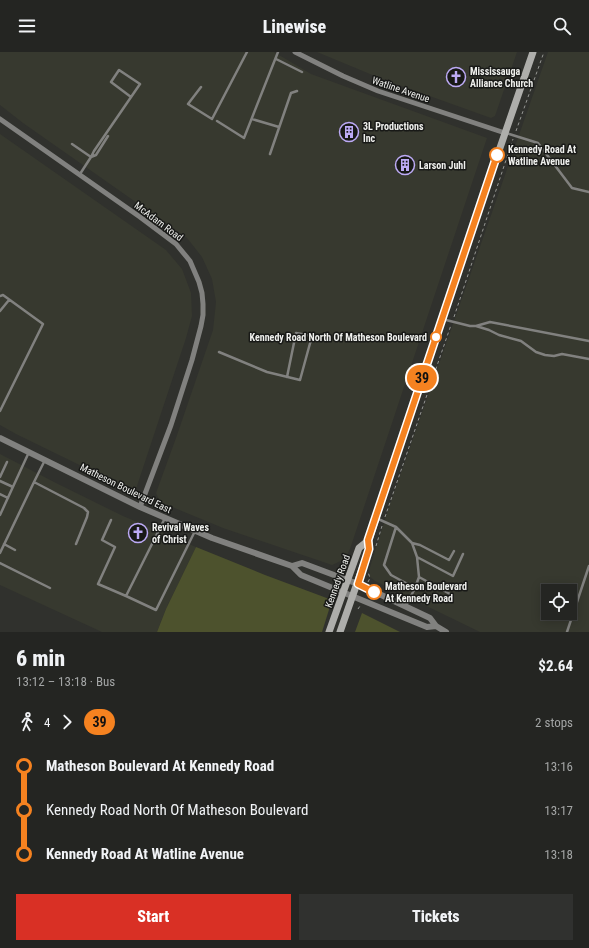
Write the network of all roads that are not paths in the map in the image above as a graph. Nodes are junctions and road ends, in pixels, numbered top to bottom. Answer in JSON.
{"nodes":[{"id":1,"x":247,"y":52,"type":"edge"},
{"id":2,"x":278,"y":52,"type":"edge"},
{"id":3,"x":294,"y":52,"type":"edge"},
{"id":4,"x":533,"y":52,"type":"edge"},
{"id":5,"x":276,"y":59,"type":"junction"},
{"id":6,"x":302,"y":72,"type":"dead end"},
{"id":7,"x":201,"y":88,"type":"dead end"},
{"id":8,"x":297,"y":92,"type":"dead end"},
{"id":9,"x":131,"y":97,"type":"junction"},
{"id":10,"x":0,"y":119,"type":"edge"},
{"id":11,"x":252,"y":119,"type":"junction"},
{"id":12,"x":217,"y":122,"type":"dead end"},
{"id":13,"x":279,"y":127,"type":"junction"},
{"id":14,"x":505,"y":132,"type":"junction"},
{"id":15,"x":108,"y":136,"type":"dead end"},
{"id":16,"x":72,"y":144,"type":"dead end"},
{"id":17,"x":270,"y":154,"type":"dead end"},
{"id":18,"x":91,"y":157,"type":"junction"},
{"id":19,"x":80,"y":174,"type":"junction"},
{"id":20,"x":589,"y":192,"type":"edge"},
{"id":21,"x":0,"y":296,"type":"edge"},
{"id":22,"x":9,"y":300,"type":"junction"},
{"id":23,"x":0,"y":311,"type":"edge"},
{"id":24,"x":442,"y":319,"type":"junction"},
{"id":25,"x":476,"y":326,"type":"junction"},
{"id":26,"x":589,"y":341,"type":"edge"},
{"id":27,"x":219,"y":352,"type":"dead end"},
{"id":28,"x":589,"y":359,"type":"edge"},
{"id":29,"x":287,"y":377,"type":"junction"},
{"id":30,"x":0,"y":409,"type":"edge"},
{"id":31,"x":0,"y":438,"type":"edge"},
{"id":32,"x":29,"y":452,"type":"junction"},
{"id":33,"x":45,"y":460,"type":"junction"},
{"id":34,"x":7,"y":462,"type":"dead end"},
{"id":35,"x":0,"y":477,"type":"edge"},
{"id":36,"x":0,"y":481,"type":"edge"},
{"id":37,"x":34,"y":482,"type":"junction"},
{"id":38,"x":13,"y":487,"type":"junction"},
{"id":39,"x":0,"y":494,"type":"edge"},
{"id":40,"x":8,"y":498,"type":"junction"},
{"id":41,"x":140,"y":507,"type":"junction"},
{"id":42,"x":0,"y":515,"type":"edge"},
{"id":43,"x":165,"y":518,"type":"junction"},
{"id":44,"x":376,"y":518,"type":"junction"},
{"id":45,"x":111,"y":520,"type":"dead end"},
{"id":46,"x":396,"y":527,"type":"junction"},
{"id":47,"x":195,"y":531,"type":"junction"},
{"id":48,"x":368,"y":540,"type":"junction"},
{"id":49,"x":412,"y":543,"type":"junction"},
{"id":50,"x":4,"y":544,"type":"junction"},
{"id":51,"x":76,"y":544,"type":"dead end"},
{"id":52,"x":15,"y":550,"type":"dead end"},
{"id":53,"x":454,"y":551,"type":"dead end"},
{"id":54,"x":0,"y":553,"type":"edge"},
{"id":55,"x":463,"y":554,"type":"dead end"},
{"id":56,"x":417,"y":557,"type":"junction"},
{"id":57,"x":0,"y":564,"type":"edge"},
{"id":58,"x":292,"y":566,"type":"junction"},
{"id":59,"x":589,"y":566,"type":"edge"},
{"id":60,"x":419,"y":577,"type":"junction"},
{"id":61,"x":348,"y":581,"type":"junction"},
{"id":62,"x":358,"y":584,"type":"junction"},
{"id":63,"x":50,"y":588,"type":"dead end"},
{"id":64,"x":415,"y":588,"type":"junction"},
{"id":65,"x":343,"y":592,"type":"junction"},
{"id":66,"x":450,"y":594,"type":"dead end"},
{"id":67,"x":126,"y":596,"type":"junction"},
{"id":68,"x":353,"y":596,"type":"junction"},
{"id":69,"x":406,"y":607,"type":"junction"},
{"id":70,"x":436,"y":626,"type":"junction"},
{"id":71,"x":329,"y":632,"type":"edge"},
{"id":72,"x":340,"y":632,"type":"edge"},
{"id":73,"x":446,"y":632,"type":"edge"},
{"id":74,"x":567,"y":632,"type":"edge"}],
"edges":[{"from":1,"to":7,"type":"lane"},
{"from":2,"to":5,"type":"lane"},
{"from":3,"to":14,"type":"street","name":"Watline Avenue"},
{"from":4,"to":14,"type":"main road","name":"Kennedy Road"},
{"from":5,"to":6,"type":"lane"},
{"from":5,"to":11,"type":"lane"},
{"from":8,"to":13,"type":"lane"},
{"from":9,"to":9,"type":"lane"},
{"from":9,"to":18,"type":"lane"},
{"from":10,"to":19,"type":"street","name":"McAdam Road"},
{"from":11,"to":12,"type":"lane"},
{"from":11,"to":13,"type":"lane"},
{"from":13,"to":17,"type":"lane"},
{"from":14,"to":20,"type":"lane"},
{"from":14,"to":24,"type":"main road","name":"Kennedy Road"},
{"from":15,"to":18,"type":"lane"},
{"from":16,"to":18,"type":"lane"},
{"from":18,"to":19,"type":"lane"},
{"from":19,"to":41,"type":"street","name":"McAdam Road"},
{"from":21,"to":22,"type":"lane"},
{"from":22,"to":23,"type":"lane"},
{"from":22,"to":30,"type":"lane"},
{"from":24,"to":25,"type":"lane"},
{"from":24,"to":44,"type":"main road","name":"Kennedy Road"},
{"from":25,"to":26,"type":"lane"},
{"from":25,"to":28,"type":"lane"},
{"from":27,"to":29,"type":"lane"},
{"from":29,"to":29,"type":"lane"},
{"from":31,"to":32,"type":"street","name":"Matheson Boulevard East"},
{"from":32,"to":33,"type":"street","name":"Matheson Boulevard East"},
{"from":32,"to":38,"type":"lane"},
{"from":33,"to":37,"type":"lane"},
{"from":33,"to":41,"type":"street","name":"Matheson Boulevard East"},
{"from":34,"to":35,"type":"lane"},
{"from":36,"to":38,"type":"lane"},
{"from":37,"to":50,"type":"lane"},
{"from":37,"to":51,"type":"lane"},
{"from":38,"to":40,"type":"lane"},
{"from":39,"to":40,"type":"lane"},
{"from":40,"to":42,"type":"lane"},
{"from":41,"to":43,"type":"street","name":"Matheson Boulevard East"},
{"from":43,"to":47,"type":"street","name":"Matheson Boulevard East"},
{"from":43,"to":67,"type":"lane"},
{"from":44,"to":46,"type":"lane"},
{"from":44,"to":48,"type":"main road","name":"Kennedy Road"},
{"from":45,"to":67,"type":"lane"},
{"from":46,"to":49,"type":"lane"},
{"from":46,"to":64,"type":"lane"},
{"from":47,"to":58,"type":"street","name":"Matheson Boulevard East"},
{"from":47,"to":67,"type":"lane"},
{"from":48,"to":61,"type":"main road","name":"Kennedy Road"},
{"from":48,"to":62,"type":"main road","name":"Kennedy Road"},
{"from":49,"to":53,"type":"lane"},
{"from":49,"to":56,"type":"lane"},
{"from":50,"to":52,"type":"lane"},
{"from":50,"to":54,"type":"lane"},
{"from":55,"to":56,"type":"lane"},
{"from":56,"to":60,"type":"lane"},
{"from":57,"to":63,"type":"lane"},
{"from":58,"to":61,"type":"street","name":"Matheson Boulevard East"},
{"from":58,"to":65,"type":"street","name":"Matheson Boulevard East"},
{"from":59,"to":74,"type":"lane"},
{"from":60,"to":64,"type":"lane"},
{"from":60,"to":66,"type":"lane"},
{"from":61,"to":62,"type":"street","name":"Matheson Boulevard East"},
{"from":61,"to":65,"type":"main road","name":"Kennedy Road"},
{"from":62,"to":68,"type":"main road","name":"Kennedy Road"},
{"from":62,"to":69,"type":"street","name":"Matheson Boulevard East"},
{"from":64,"to":69,"type":"lane"},
{"from":65,"to":68,"type":"street","name":"Matheson Boulevard East"},
{"from":65,"to":71,"type":"main road","name":"Kennedy Road"},
{"from":68,"to":70,"type":"street","name":"Matheson Boulevard East"},
{"from":68,"to":72,"type":"main road","name":"Kennedy Road"},
{"from":69,"to":70,"type":"street","name":"Matheson Boulevard East"},
{"from":70,"to":73,"type":"street","name":"Matheson Boulevard East"}]}
